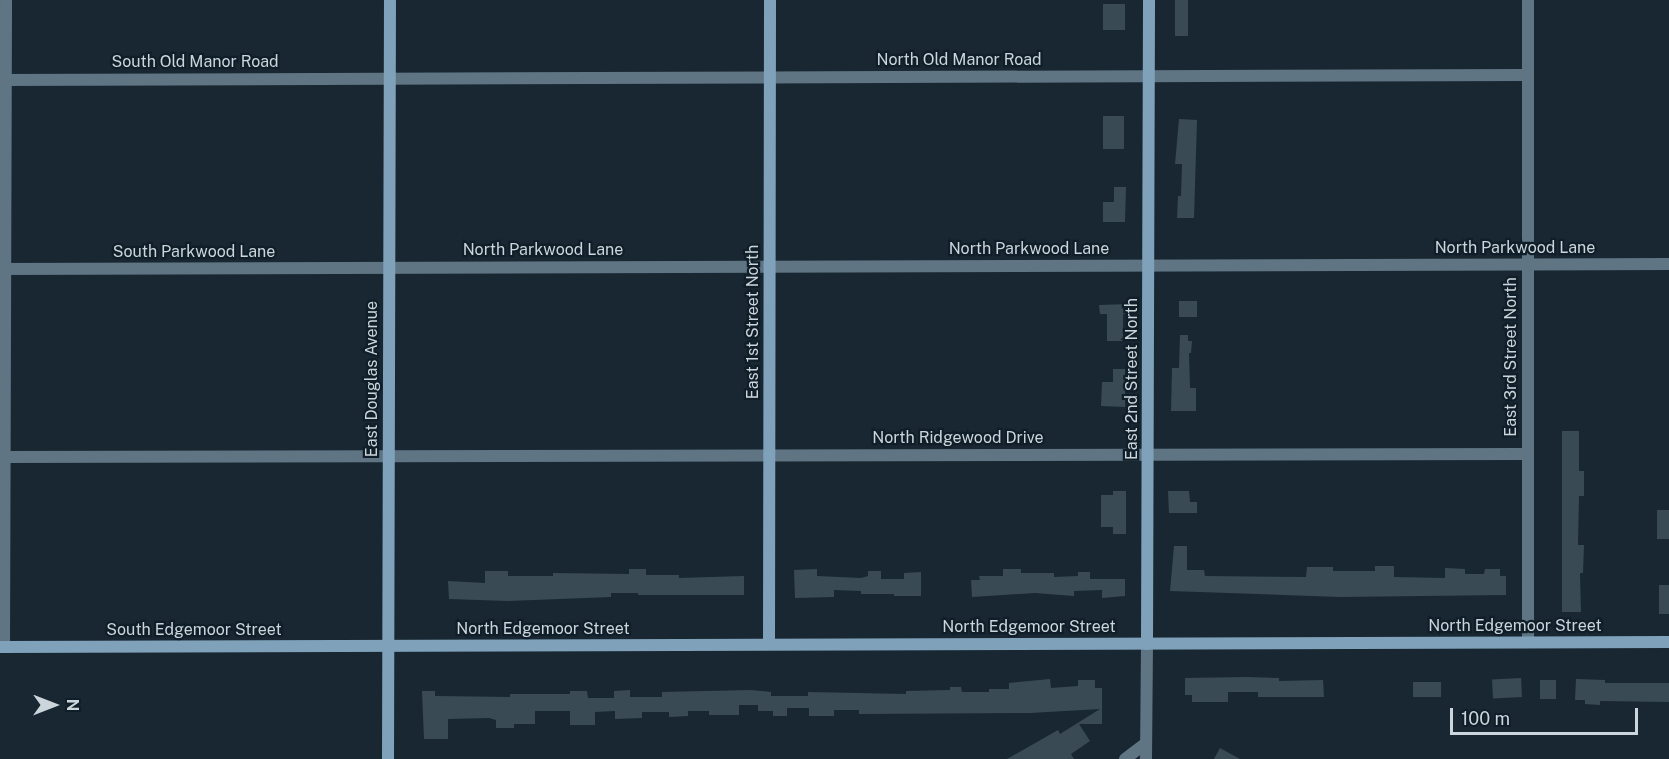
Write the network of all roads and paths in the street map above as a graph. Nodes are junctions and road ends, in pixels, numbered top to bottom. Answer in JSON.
{"nodes":[{"id":1,"x":6,"y":0,"type":"edge"},
{"id":2,"x":390,"y":0,"type":"edge"},
{"id":3,"x":770,"y":0,"type":"edge"},
{"id":4,"x":1149,"y":0,"type":"edge"},
{"id":5,"x":1528,"y":0,"type":"edge"},
{"id":6,"x":1527,"y":75,"type":"junction"},
{"id":7,"x":770,"y":77,"type":"junction"},
{"id":8,"x":1149,"y":77,"type":"junction"},
{"id":9,"x":390,"y":78,"type":"junction"},
{"id":10,"x":3,"y":80,"type":"edge"},
{"id":11,"x":1527,"y":264,"type":"junction"},
{"id":12,"x":1669,"y":264,"type":"edge"},
{"id":13,"x":1149,"y":265,"type":"junction"},
{"id":14,"x":769,"y":266,"type":"junction"},
{"id":15,"x":389,"y":267,"type":"junction"},
{"id":16,"x":3,"y":269,"type":"edge"},
{"id":17,"x":388,"y":454,"type":"junction"},
{"id":18,"x":769,"y":454,"type":"junction"},
{"id":19,"x":1528,"y":454,"type":"junction"},
{"id":20,"x":1148,"y":455,"type":"junction"},
{"id":21,"x":3,"y":457,"type":"edge"},
{"id":22,"x":1528,"y":642,"type":"junction"},
{"id":23,"x":1669,"y":642,"type":"edge"},
{"id":24,"x":769,"y":644,"type":"junction"},
{"id":25,"x":1147,"y":644,"type":"junction"},
{"id":26,"x":389,"y":645,"type":"junction"},
{"id":27,"x":2,"y":647,"type":"edge"},
{"id":28,"x":1146,"y":743,"type":"junction"},
{"id":29,"x":388,"y":759,"type":"edge"},
{"id":30,"x":1125,"y":759,"type":"edge"},
{"id":31,"x":1146,"y":759,"type":"edge"}],
"edges":[{"from":1,"to":10,"type":"street"},
{"from":2,"to":9,"type":"street","name":"East Douglas Avenue"},
{"from":3,"to":7,"type":"street","name":"East 1st Street North"},
{"from":4,"to":8,"type":"street","name":"East 2nd Street North"},
{"from":5,"to":6,"type":"street","name":"East 3rd Street North"},
{"from":6,"to":8,"type":"street","name":"North Old Manor Road"},
{"from":6,"to":11,"type":"street","name":"East 3rd Street North"},
{"from":7,"to":8,"type":"street","name":"North Old Manor Road"},
{"from":7,"to":9,"type":"street","name":"North Old Manor Road"},
{"from":7,"to":14,"type":"street","name":"East 1st Street North"},
{"from":8,"to":13,"type":"street","name":"East 2nd Street North"},
{"from":9,"to":10,"type":"street","name":"South Old Manor Road"},
{"from":9,"to":15,"type":"street","name":"East Douglas Avenue"},
{"from":10,"to":16,"type":"street"},
{"from":11,"to":12,"type":"street","name":"North Parkwood Lane"},
{"from":11,"to":13,"type":"street","name":"North Parkwood Lane"},
{"from":11,"to":19,"type":"street","name":"East 3rd Street North"},
{"from":13,"to":14,"type":"street","name":"North Parkwood Lane"},
{"from":13,"to":20,"type":"street","name":"East 2nd Street North"},
{"from":14,"to":15,"type":"street","name":"North Parkwood Lane"},
{"from":14,"to":18,"type":"street","name":"East 1st Street North"},
{"from":15,"to":16,"type":"street","name":"South Parkwood Lane"},
{"from":15,"to":17,"type":"street","name":"East Douglas Avenue"},
{"from":16,"to":21,"type":"street"},
{"from":17,"to":18,"type":"street","name":"North Ridgewood Drive"},
{"from":17,"to":21,"type":"street","name":"North Ridgewood Drive"},
{"from":17,"to":26,"type":"street","name":"East Douglas Avenue"},
{"from":18,"to":20,"type":"street","name":"North Ridgewood Drive"},
{"from":18,"to":24,"type":"street","name":"East 1st Street North"},
{"from":19,"to":20,"type":"street","name":"North Ridgewood Drive"},
{"from":19,"to":22,"type":"street","name":"East 3rd Street North"},
{"from":20,"to":25,"type":"street","name":"East 2nd Street North"},
{"from":21,"to":27,"type":"street"},
{"from":22,"to":23,"type":"street","name":"North Edgemoor Street"},
{"from":22,"to":25,"type":"street","name":"North Edgemoor Street"},
{"from":24,"to":25,"type":"street","name":"North Edgemoor Street"},
{"from":24,"to":26,"type":"street","name":"North Edgemoor Street"},
{"from":25,"to":28,"type":"street","name":"East 2nd Street North"},
{"from":26,"to":27,"type":"street","name":"South Edgemoor Street"},
{"from":26,"to":29,"type":"street","name":"East Douglas Avenue"},
{"from":28,"to":30,"type":"street"},
{"from":28,"to":31,"type":"street","name":"East 2nd Street North"}]}
